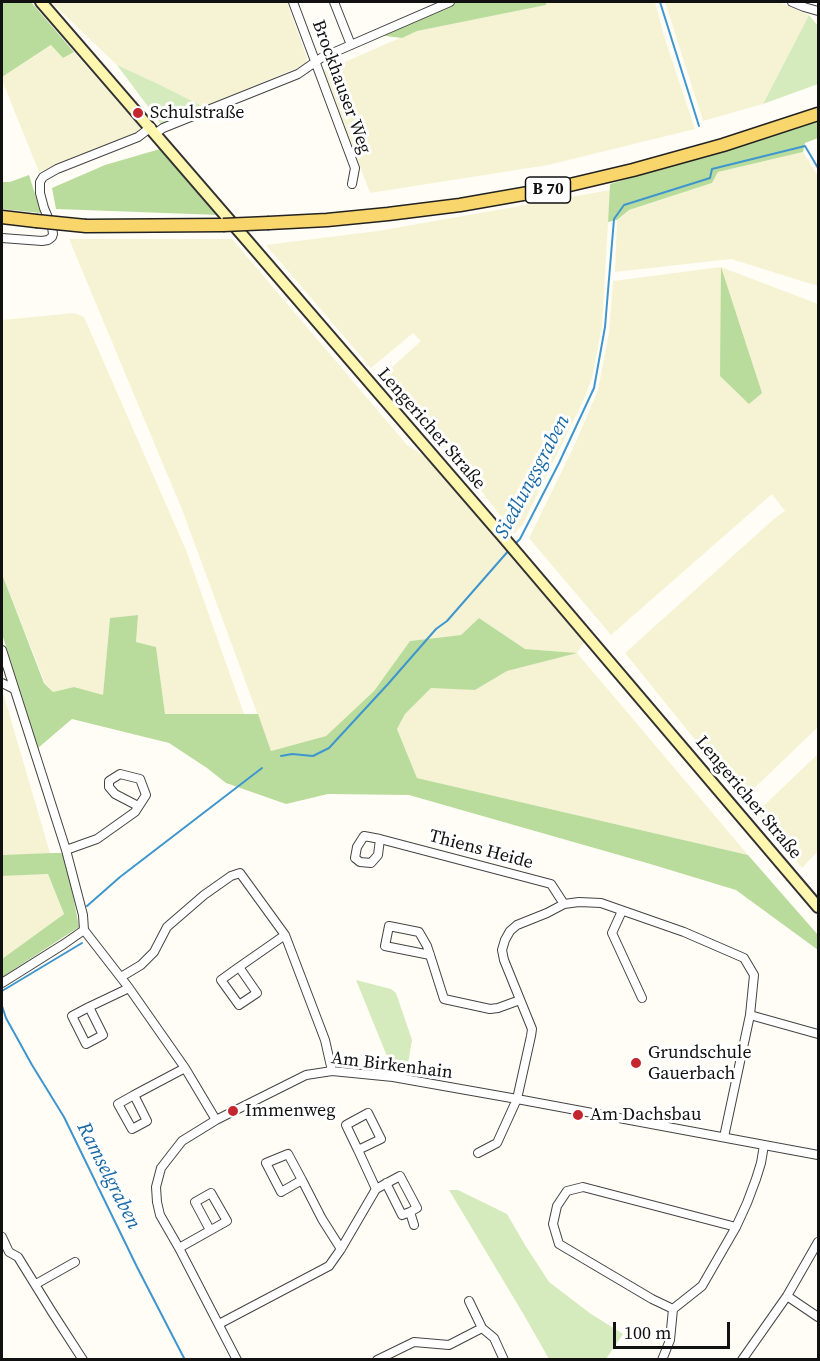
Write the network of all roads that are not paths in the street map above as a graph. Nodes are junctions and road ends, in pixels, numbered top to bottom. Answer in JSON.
{"nodes":[{"id":1,"x":41,"y":2,"type":"edge"},
{"id":2,"x":293,"y":2,"type":"edge"},
{"id":3,"x":336,"y":2,"type":"edge"},
{"id":4,"x":450,"y":2,"type":"edge"},
{"id":5,"x":792,"y":2,"type":"edge"},
{"id":6,"x":819,"y":11,"type":"edge"},
{"id":7,"x":351,"y":45,"type":"junction"},
{"id":8,"x":316,"y":62,"type":"junction"},
{"id":9,"x":819,"y":114,"type":"edge"},
{"id":10,"x":154,"y":130,"type":"junction"},
{"id":11,"x":352,"y":184,"type":"dead end"},
{"id":12,"x":2,"y":217,"type":"edge"},
{"id":13,"x":2,"y":238,"type":"edge"},
{"id":14,"x":2,"y":650,"type":"edge"},
{"id":15,"x":2,"y":683,"type":"edge"},
{"id":16,"x":14,"y":689,"type":"junction"},
{"id":17,"x":138,"y":806,"type":"junction"},
{"id":18,"x":380,"y":839,"type":"dead end"},
{"id":19,"x":66,"y":850,"type":"junction"},
{"id":20,"x":564,"y":904,"type":"junction"},
{"id":21,"x":819,"y":907,"type":"edge"},
{"id":22,"x":622,"y":911,"type":"junction"},
{"id":23,"x":84,"y":930,"type":"junction"},
{"id":24,"x":285,"y":935,"type":"junction"},
{"id":25,"x":430,"y":956,"type":"junction"},
{"id":26,"x":239,"y":967,"type":"junction"},
{"id":27,"x":121,"y":977,"type":"junction"},
{"id":28,"x":2,"y":983,"type":"edge"},
{"id":29,"x":129,"y":988,"type":"junction"},
{"id":30,"x":642,"y":998,"type":"dead end"},
{"id":31,"x":520,"y":1000,"type":"junction"},
{"id":32,"x":89,"y":1007,"type":"junction"},
{"id":33,"x":750,"y":1015,"type":"junction"},
{"id":34,"x":818,"y":1033,"type":"edge"},
{"id":35,"x":185,"y":1068,"type":"junction"},
{"id":36,"x":332,"y":1071,"type":"junction"},
{"id":37,"x":134,"y":1095,"type":"dead end"},
{"id":38,"x":517,"y":1099,"type":"junction"},
{"id":39,"x":216,"y":1120,"type":"junction"},
{"id":40,"x":724,"y":1137,"type":"junction"},
{"id":41,"x":764,"y":1145,"type":"junction"},
{"id":42,"x":358,"y":1150,"type":"junction"},
{"id":43,"x":478,"y":1153,"type":"dead end"},
{"id":44,"x":819,"y":1155,"type":"edge"},
{"id":45,"x":302,"y":1180,"type":"junction"},
{"id":46,"x":386,"y":1183,"type":"junction"},
{"id":47,"x":376,"y":1189,"type":"junction"},
{"id":48,"x":410,"y":1212,"type":"junction"},
{"id":49,"x":414,"y":1225,"type":"dead end"},
{"id":50,"x":736,"y":1227,"type":"junction"},
{"id":51,"x":210,"y":1230,"type":"junction"},
{"id":52,"x":2,"y":1237,"type":"edge"},
{"id":53,"x":819,"y":1242,"type":"edge"},
{"id":54,"x":179,"y":1248,"type":"junction"},
{"id":55,"x":341,"y":1249,"type":"junction"},
{"id":56,"x":5,"y":1254,"type":"edge"},
{"id":57,"x":75,"y":1262,"type":"dead end"},
{"id":58,"x":36,"y":1284,"type":"junction"},
{"id":59,"x":787,"y":1296,"type":"junction"},
{"id":60,"x":469,"y":1301,"type":"dead end"},
{"id":61,"x":673,"y":1309,"type":"junction"},
{"id":62,"x":819,"y":1317,"type":"edge"},
{"id":63,"x":219,"y":1324,"type":"junction"},
{"id":64,"x":482,"y":1328,"type":"junction"},
{"id":65,"x":83,"y":1359,"type":"edge"},
{"id":66,"x":237,"y":1359,"type":"edge"},
{"id":67,"x":381,"y":1359,"type":"edge"},
{"id":68,"x":504,"y":1359,"type":"edge"},
{"id":69,"x":662,"y":1359,"type":"edge"},
{"id":70,"x":742,"y":1359,"type":"edge"}],
"edges":[{"from":1,"to":10,"type":"main road","name":"Lengericher Straße"},
{"from":2,"to":8,"type":"street","name":"Brockhauser Weg"},
{"from":3,"to":7,"type":"street"},
{"from":4,"to":7,"type":"street"},
{"from":5,"to":6,"type":"street"},
{"from":7,"to":8,"type":"street"},
{"from":8,"to":10,"type":"street"},
{"from":8,"to":11,"type":"street","name":"Brockhauser Weg"},
{"from":9,"to":12,"type":"main road","number":"B 70","bridge":true},
{"from":10,"to":13,"type":"street"},
{"from":10,"to":21,"type":"main road","name":"Lengericher Straße"},
{"from":14,"to":16,"type":"street"},
{"from":15,"to":16,"type":"street"},
{"from":16,"to":19,"type":"street"},
{"from":17,"to":17,"type":"street"},
{"from":17,"to":19,"type":"street"},
{"from":18,"to":20,"type":"street","name":"Thiens Heide"},
{"from":19,"to":23,"type":"street"},
{"from":20,"to":22,"type":"street"},
{"from":20,"to":31,"type":"street"},
{"from":22,"to":30,"type":"street"},
{"from":22,"to":33,"type":"street"},
{"from":23,"to":27,"type":"street"},
{"from":23,"to":28,"type":"street"},
{"from":24,"to":26,"type":"street"},
{"from":24,"to":27,"type":"street"},
{"from":24,"to":36,"type":"street"},
{"from":25,"to":25,"type":"street"},
{"from":25,"to":31,"type":"street"},
{"from":26,"to":26,"type":"street"},
{"from":27,"to":29,"type":"street"},
{"from":29,"to":32,"type":"street"},
{"from":29,"to":35,"type":"street"},
{"from":31,"to":38,"type":"street"},
{"from":32,"to":32,"type":"street"},
{"from":33,"to":34,"type":"street"},
{"from":33,"to":40,"type":"street"},
{"from":35,"to":37,"type":"street"},
{"from":35,"to":39,"type":"street"},
{"from":36,"to":38,"type":"street","name":"Am Birkenhain"},
{"from":36,"to":39,"type":"street","name":"Am Birkenhain"},
{"from":38,"to":40,"type":"street","name":"Am Birkenhain"},
{"from":38,"to":43,"type":"street"},
{"from":39,"to":54,"type":"street","name":"Am Birkenhain"},
{"from":40,"to":41,"type":"street","name":"Am Birkenhain"},
{"from":41,"to":44,"type":"street","name":"Am Birkenhain"},
{"from":41,"to":50,"type":"street"},
{"from":42,"to":42,"type":"street"},
{"from":42,"to":47,"type":"street"},
{"from":45,"to":45,"type":"street"},
{"from":45,"to":55,"type":"street"},
{"from":46,"to":47,"type":"street"},
{"from":46,"to":48,"type":"street"},
{"from":46,"to":48,"type":"street"},
{"from":47,"to":55,"type":"street"},
{"from":48,"to":49,"type":"street"},
{"from":50,"to":61,"type":"street"},
{"from":50,"to":61,"type":"street"},
{"from":51,"to":51,"type":"street"},
{"from":51,"to":54,"type":"street"},
{"from":52,"to":56,"type":"street"},
{"from":53,"to":59,"type":"street"},
{"from":54,"to":63,"type":"street","name":"Am Birkenhain"},
{"from":55,"to":63,"type":"street"},
{"from":56,"to":58,"type":"street"},
{"from":57,"to":58,"type":"street"},
{"from":58,"to":65,"type":"street"},
{"from":59,"to":62,"type":"street"},
{"from":59,"to":70,"type":"street"},
{"from":60,"to":64,"type":"street"},
{"from":61,"to":69,"type":"street"},
{"from":63,"to":66,"type":"street","name":"Am Birkenhain"},
{"from":64,"to":67,"type":"street"},
{"from":64,"to":68,"type":"street"}]}
